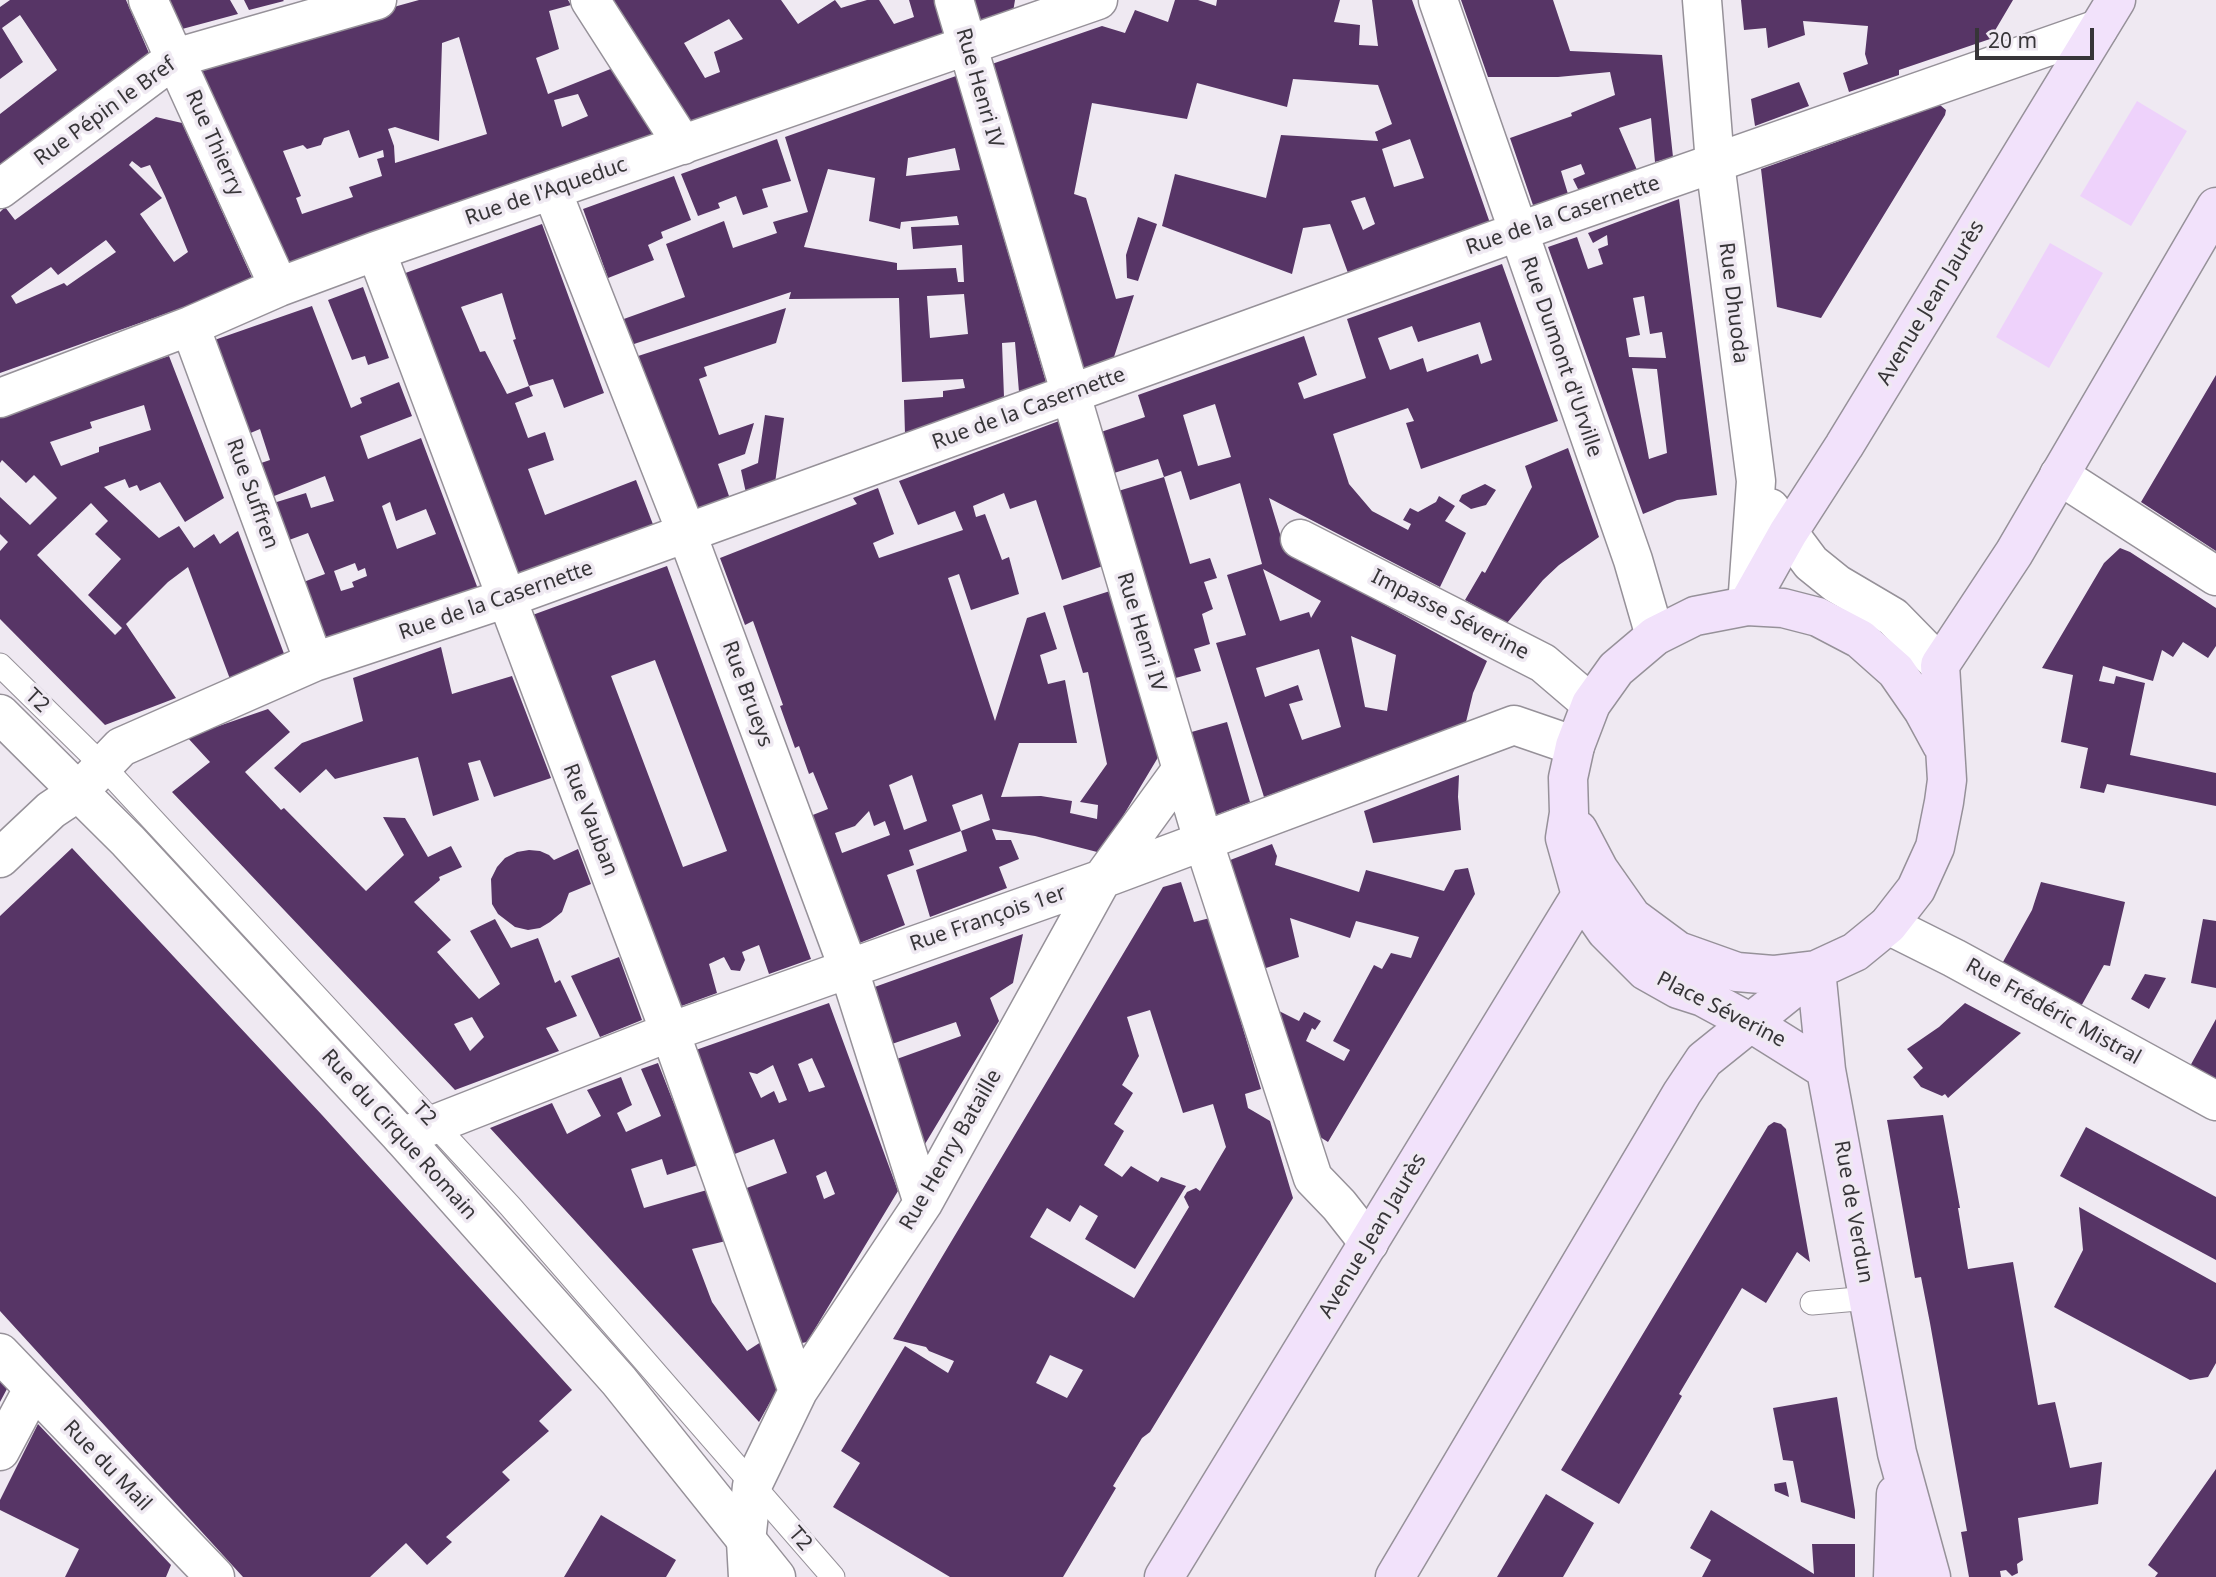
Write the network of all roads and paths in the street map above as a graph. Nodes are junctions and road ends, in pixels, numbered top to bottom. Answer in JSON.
{"nodes":[{"id":1,"x":148,"y":0,"type":"edge"},
{"id":2,"x":377,"y":0,"type":"edge"},
{"id":3,"x":590,"y":0,"type":"edge"},
{"id":4,"x":954,"y":0,"type":"edge"},
{"id":5,"x":1098,"y":0,"type":"edge"},
{"id":6,"x":1438,"y":0,"type":"edge"},
{"id":7,"x":1702,"y":0,"type":"edge"},
{"id":8,"x":1027,"y":13,"type":"edge"},
{"id":9,"x":2107,"y":15,"type":"edge"},
{"id":10,"x":967,"y":47,"type":"junction"},
{"id":11,"x":175,"y":58,"type":"junction"},
{"id":12,"x":683,"y":145,"type":"junction"},
{"id":13,"x":1715,"y":163,"type":"junction"},
{"id":14,"x":0,"y":190,"type":"edge"},
{"id":15,"x":552,"y":191,"type":"junction"},
{"id":16,"x":2216,"y":207,"type":"edge"},
{"id":17,"x":1517,"y":232,"type":"junction"},
{"id":18,"x":376,"y":251,"type":"junction"},
{"id":19,"x":279,"y":287,"type":"junction"},
{"id":20,"x":190,"y":326,"type":"junction"},
{"id":21,"x":1070,"y":395,"type":"junction"},
{"id":22,"x":0,"y":398,"type":"edge"},
{"id":23,"x":2059,"y":475,"type":"junction"},
{"id":24,"x":1756,"y":481,"type":"junction"},
{"id":25,"x":1788,"y":533,"type":"junction"},
{"id":26,"x":687,"y":534,"type":"junction"},
{"id":27,"x":1300,"y":539,"type":"dead end"},
{"id":28,"x":2216,"y":576,"type":"edge"},
{"id":29,"x":507,"y":598,"type":"junction"},
{"id":30,"x":1747,"y":606,"type":"junction"},
{"id":31,"x":1655,"y":636,"type":"junction"},
{"id":32,"x":314,"y":662,"type":"junction"},
{"id":33,"x":0,"y":665,"type":"edge"},
{"id":34,"x":1940,"y":665,"type":"junction"},
{"id":35,"x":1591,"y":704,"type":"junction"},
{"id":36,"x":0,"y":714,"type":"edge"},
{"id":37,"x":1575,"y":746,"type":"junction"},
{"id":38,"x":1945,"y":750,"type":"junction"},
{"id":39,"x":1182,"y":769,"type":"junction"},
{"id":40,"x":90,"y":779,"type":"junction"},
{"id":41,"x":1569,"y":813,"type":"junction"},
{"id":42,"x":1203,"y":840,"type":"junction"},
{"id":43,"x":0,"y":858,"type":"edge"},
{"id":44,"x":1102,"y":879,"type":"junction"},
{"id":45,"x":1581,"y":895,"type":"junction"},
{"id":46,"x":1888,"y":925,"type":"junction"},
{"id":47,"x":848,"y":967,"type":"junction"},
{"id":48,"x":1816,"y":970,"type":"junction"},
{"id":49,"x":1751,"y":1023,"type":"junction"},
{"id":50,"x":670,"y":1032,"type":"junction"},
{"id":51,"x":1826,"y":1070,"type":"junction"},
{"id":52,"x":2216,"y":1101,"type":"edge"},
{"id":53,"x":418,"y":1131,"type":"junction"},
{"id":54,"x":923,"y":1203,"type":"junction"},
{"id":55,"x":1369,"y":1243,"type":"junction"},
{"id":56,"x":1869,"y":1298,"type":"junction"},
{"id":57,"x":1812,"y":1303,"type":"dead end"},
{"id":58,"x":0,"y":1353,"type":"edge"},
{"id":59,"x":33,"y":1389,"type":"junction"},
{"id":60,"x":798,"y":1391,"type":"junction"},
{"id":61,"x":0,"y":1451,"type":"edge"},
{"id":62,"x":1897,"y":1453,"type":"junction"},
{"id":63,"x":752,"y":1486,"type":"junction"},
{"id":64,"x":747,"y":1559,"type":"edge"},
{"id":65,"x":207,"y":1574,"type":"edge"},
{"id":66,"x":776,"y":1577,"type":"edge"},
{"id":67,"x":833,"y":1577,"type":"edge"},
{"id":68,"x":1164,"y":1577,"type":"edge"},
{"id":69,"x":1395,"y":1577,"type":"edge"},
{"id":70,"x":1893,"y":1577,"type":"edge"},
{"id":71,"x":1931,"y":1577,"type":"edge"}],
"edges":[{"from":1,"to":11,"type":"street","name":"Rue Thierry"},
{"from":2,"to":11,"type":"street","name":"Rue Pépin le Bref"},
{"from":3,"to":12,"type":"street"},
{"from":4,"to":10,"type":"street","name":"Rue Henri IV"},
{"from":5,"to":8,"type":"street","name":"Rue de l'Aqueduc"},
{"from":6,"to":17,"type":"street","name":"Rue Dumont d'Urville"},
{"from":7,"to":13,"type":"street","name":"Rue Dhuoda"},
{"from":8,"to":10,"type":"street","name":"Rue de l'Aqueduc"},
{"from":9,"to":13,"type":"street","name":"Rue de la Casernette"},
{"from":9,"to":25,"type":"main road","name":"Avenue Jean Jaurès"},
{"from":10,"to":12,"type":"street","name":"Rue de l'Aqueduc"},
{"from":10,"to":21,"type":"street","name":"Rue Henri IV"},
{"from":11,"to":14,"type":"street","name":"Rue Pépin le Bref"},
{"from":11,"to":19,"type":"street","name":"Rue Thierry"},
{"from":12,"to":15,"type":"street","name":"Rue de l'Aqueduc"},
{"from":13,"to":17,"type":"street","name":"Rue de la Casernette"},
{"from":13,"to":24,"type":"street","name":"Rue Dhuoda"},
{"from":15,"to":18,"type":"street","name":"Rue de l'Aqueduc"},
{"from":15,"to":26,"type":"street","name":"Rue Brueys"},
{"from":16,"to":23,"type":"main road"},
{"from":17,"to":21,"type":"street","name":"Rue de la Casernette"},
{"from":17,"to":31,"type":"street","name":"Rue Dumont d'Urville"},
{"from":18,"to":19,"type":"street","name":"Rue de l'Aqueduc"},
{"from":18,"to":29,"type":"street","name":"Rue Vauban"},
{"from":19,"to":20,"type":"street","name":"Rue de l'Aqueduc"},
{"from":20,"to":22,"type":"street","name":"Rue de l'Aqueduc"},
{"from":20,"to":32,"type":"street","name":"Rue Suffren"},
{"from":21,"to":26,"type":"street","name":"Rue de la Casernette"},
{"from":21,"to":39,"type":"street","name":"Rue Henri IV"},
{"from":23,"to":28,"type":"street"},
{"from":23,"to":34,"type":"main road"},
{"from":24,"to":25,"type":"street"},
{"from":24,"to":30,"type":"street","name":"Rue Dhuoda"},
{"from":25,"to":30,"type":"main road","name":"Avenue Jean Jaurès"},
{"from":25,"to":34,"type":"street"},
{"from":26,"to":29,"type":"street","name":"Rue de la Casernette"},
{"from":26,"to":47,"type":"street","name":"Rue Brueys"},
{"from":27,"to":35,"type":"street","name":"Impasse Séverine"},
{"from":29,"to":32,"type":"street","name":"Rue de la Casernette"},
{"from":29,"to":50,"type":"street","name":"Rue Vauban"},
{"from":30,"to":31,"type":"main road","name":"Place Séverine"},
{"from":30,"to":38,"type":"main road","name":"Place Séverine"},
{"from":31,"to":35,"type":"main road","name":"Place Séverine"},
{"from":32,"to":40,"type":"street","name":"Rue de la Casernette"},
{"from":33,"to":40,"type":"lane","name":"T2"},
{"from":34,"to":38,"type":"main road","name":"Place Séverine"},
{"from":35,"to":37,"type":"main road","name":"Place Séverine"},
{"from":36,"to":40,"type":"street","name":"Rue du Cirque Romain"},
{"from":37,"to":41,"type":"main road","name":"Place Séverine"},
{"from":37,"to":42,"type":"street","name":"Rue François 1er"},
{"from":38,"to":46,"type":"main road","name":"Place Séverine"},
{"from":39,"to":42,"type":"street","name":"Rue Henri IV"},
{"from":39,"to":44,"type":"street","name":"Rue Henry Bataille"},
{"from":40,"to":43,"type":"street","name":"Rue de la Casernette"},
{"from":40,"to":53,"type":"street","name":"Rue du Cirque Romain"},
{"from":41,"to":45,"type":"main road","name":"Place Séverine"},
{"from":41,"to":48,"type":"main road"},
{"from":42,"to":44,"type":"street","name":"Rue François 1er"},
{"from":42,"to":55,"type":"street","name":"Rue Henri IV"},
{"from":44,"to":47,"type":"street","name":"Rue François 1er"},
{"from":44,"to":54,"type":"street","name":"Rue Henry Bataille"},
{"from":45,"to":49,"type":"main road","name":"Place Séverine"},
{"from":45,"to":55,"type":"main road","name":"Avenue Jean Jaurès"},
{"from":46,"to":48,"type":"main road","name":"Place Séverine"},
{"from":46,"to":52,"type":"street","name":"Rue Frédéric Mistral"},
{"from":47,"to":50,"type":"street","name":"Rue François 1er"},
{"from":47,"to":54,"type":"street","name":"Rue Brueys"},
{"from":48,"to":49,"type":"main road"},
{"from":48,"to":51,"type":"main road","name":"Rue de Verdun"},
{"from":49,"to":51,"type":"main road","name":"Place Séverine"},
{"from":49,"to":69,"type":"main road"},
{"from":50,"to":53,"type":"street","name":"Rue François 1er"},
{"from":50,"to":60,"type":"street","name":"Rue Vauban"},
{"from":51,"to":56,"type":"main road","name":"Rue de Verdun"},
{"from":53,"to":63,"type":"lane","name":"T2"},
{"from":53,"to":64,"type":"street","name":"Rue du Cirque Romain"},
{"from":54,"to":60,"type":"street","name":"Rue Henry Bataille"},
{"from":55,"to":68,"type":"main road","name":"Avenue Jean Jaurès"},
{"from":56,"to":57,"type":"lane"},
{"from":56,"to":62,"type":"main road","name":"Rue de Verdun"},
{"from":58,"to":59,"type":"street","name":"Rue du Mail"},
{"from":59,"to":61,"type":"street"},
{"from":59,"to":65,"type":"street","name":"Rue du Mail"},
{"from":60,"to":63,"type":"street","name":"Rue Henry Bataille"},
{"from":62,"to":70,"type":"main road","name":"Rue de Verdun"},
{"from":62,"to":71,"type":"main road","name":"Rue de Verdun"},
{"from":63,"to":64,"type":"street","name":"Rue Henry Bataille"},
{"from":63,"to":67,"type":"lane","name":"T2"},
{"from":64,"to":66,"type":"street","name":"Rue du Cirque Romain"}]}
